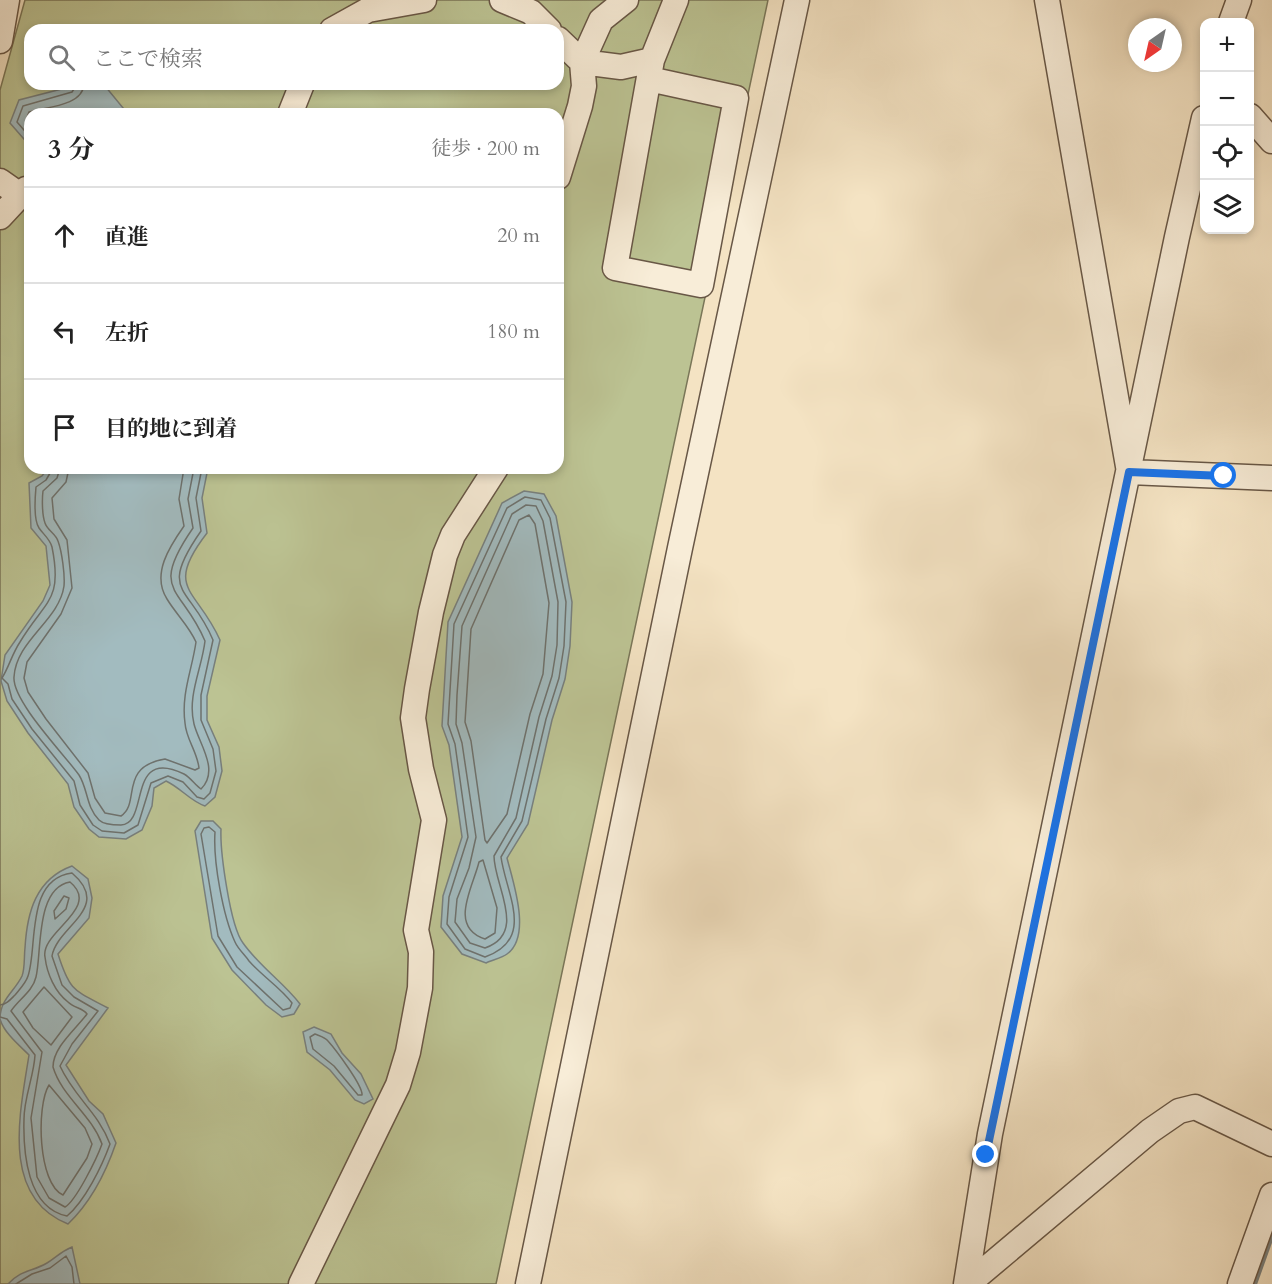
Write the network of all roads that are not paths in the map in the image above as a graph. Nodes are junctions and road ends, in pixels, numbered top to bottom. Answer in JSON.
{"nodes":[{"id":1,"x":7,"y":0,"type":"edge"},
{"id":2,"x":424,"y":0,"type":"edge"},
{"id":3,"x":502,"y":0,"type":"edge"},
{"id":4,"x":626,"y":0,"type":"edge"},
{"id":5,"x":676,"y":0,"type":"edge"},
{"id":6,"x":797,"y":0,"type":"edge"},
{"id":7,"x":1047,"y":0,"type":"edge"},
{"id":8,"x":1239,"y":0,"type":"edge"},
{"id":9,"x":1232,"y":18,"type":"edge"},
{"id":10,"x":343,"y":24,"type":"edge"},
{"id":11,"x":543,"y":24,"type":"edge"},
{"id":12,"x":0,"y":41,"type":"edge"},
{"id":13,"x":564,"y":45,"type":"edge"},
{"id":14,"x":582,"y":62,"type":"junction"},
{"id":15,"x":650,"y":70,"type":"junction"},
{"id":16,"x":300,"y":90,"type":"edge"},
{"id":17,"x":292,"y":108,"type":"edge"},
{"id":18,"x":1254,"y":121,"type":"edge"},
{"id":19,"x":1202,"y":126,"type":"edge"},
{"id":20,"x":1272,"y":141,"type":"edge"},
{"id":21,"x":564,"y":158,"type":"edge"},
{"id":22,"x":0,"y":181,"type":"edge"},
{"id":23,"x":24,"y":192,"type":"edge"},
{"id":24,"x":24,"y":193,"type":"edge"},
{"id":25,"x":0,"y":218,"type":"edge"},
{"id":26,"x":1129,"y":472,"type":"junction"},
{"id":27,"x":492,"y":474,"type":"edge"},
{"id":28,"x":1272,"y":478,"type":"edge"},
{"id":29,"x":1272,"y":1144,"type":"edge"},
{"id":30,"x":1272,"y":1195,"type":"edge"},
{"id":31,"x":301,"y":1284,"type":"edge"},
{"id":32,"x":528,"y":1284,"type":"edge"},
{"id":33,"x":967,"y":1284,"type":"edge"},
{"id":34,"x":1240,"y":1284,"type":"edge"}],
"edges":[{"from":1,"to":12,"type":"street"},
{"from":2,"to":10,"type":"street"},
{"from":3,"to":11,"type":"street"},
{"from":4,"to":14,"type":"street"},
{"from":5,"to":15,"type":"street"},
{"from":6,"to":32,"type":"street"},
{"from":7,"to":26,"type":"street"},
{"from":8,"to":9,"type":"street"},
{"from":13,"to":14,"type":"street"},
{"from":14,"to":15,"type":"street"},
{"from":14,"to":21,"type":"street"},
{"from":15,"to":15,"type":"street"},
{"from":16,"to":17,"type":"street"},
{"from":18,"to":20,"type":"street"},
{"from":19,"to":26,"type":"street"},
{"from":22,"to":23,"type":"street"},
{"from":24,"to":25,"type":"street"},
{"from":26,"to":28,"type":"street"},
{"from":26,"to":33,"type":"street"},
{"from":27,"to":31,"type":"street"},
{"from":29,"to":33,"type":"street"},
{"from":30,"to":34,"type":"street"}]}
